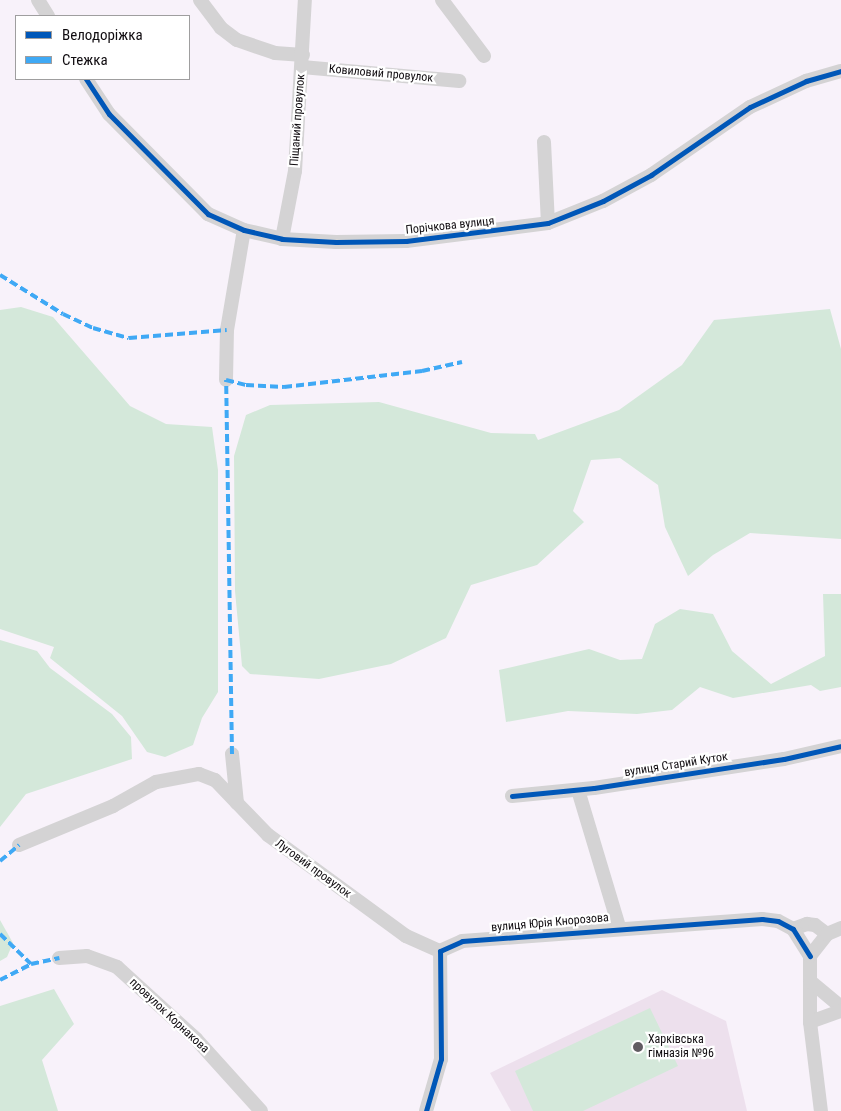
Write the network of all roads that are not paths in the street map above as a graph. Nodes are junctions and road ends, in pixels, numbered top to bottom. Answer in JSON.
{"nodes":[{"id":1,"x":38,"y":0,"type":"edge"},
{"id":2,"x":200,"y":0,"type":"edge"},
{"id":3,"x":305,"y":0,"type":"edge"},
{"id":4,"x":442,"y":0,"type":"edge"},
{"id":5,"x":47,"y":15,"type":"edge"},
{"id":6,"x":484,"y":56,"type":"dead end"},
{"id":7,"x":302,"y":61,"type":"junction"},
{"id":8,"x":841,"y":71,"type":"edge"},
{"id":9,"x":87,"y":80,"type":"edge"},
{"id":10,"x":459,"y":81,"type":"dead end"},
{"id":11,"x":544,"y":142,"type":"dead end"},
{"id":12,"x":548,"y":223,"type":"junction"},
{"id":13,"x":244,"y":230,"type":"junction"},
{"id":14,"x":282,"y":239,"type":"junction"},
{"id":15,"x":226,"y":380,"type":"dead end"},
{"id":16,"x":841,"y":746,"type":"edge"},
{"id":17,"x":232,"y":754,"type":"dead end"},
{"id":18,"x":578,"y":790,"type":"junction"},
{"id":19,"x":512,"y":796,"type":"dead end"},
{"id":20,"x":237,"y":804,"type":"junction"},
{"id":21,"x":19,"y":846,"type":"dead end"},
{"id":22,"x":619,"y":927,"type":"junction"},
{"id":23,"x":841,"y":928,"type":"edge"},
{"id":24,"x":793,"y":929,"type":"junction"},
{"id":25,"x":827,"y":934,"type":"junction"},
{"id":26,"x":440,"y":951,"type":"junction"},
{"id":27,"x":810,"y":956,"type":"junction"},
{"id":28,"x":59,"y":958,"type":"dead end"},
{"id":29,"x":810,"y":981,"type":"junction"},
{"id":30,"x":841,"y":1009,"type":"edge"},
{"id":31,"x":810,"y":1022,"type":"junction"},
{"id":32,"x":261,"y":1111,"type":"edge"},
{"id":33,"x":426,"y":1111,"type":"edge"},
{"id":34,"x":821,"y":1111,"type":"edge"}],
"edges":[{"from":1,"to":5,"type":"street"},
{"from":2,"to":7,"type":"street","name":"Ковиловий провулок"},
{"from":3,"to":7,"type":"street","name":"Піщаний провулок"},
{"from":4,"to":6,"type":"street"},
{"from":7,"to":10,"type":"street","name":"Ковиловий провулок"},
{"from":7,"to":14,"type":"street","name":"Піщаний провулок"},
{"from":8,"to":12,"type":"street","name":"Порічкова вулиця"},
{"from":9,"to":13,"type":"street","name":"Порічкова вулиця"},
{"from":11,"to":12,"type":"street"},
{"from":12,"to":14,"type":"street","name":"Порічкова вулиця"},
{"from":13,"to":14,"type":"street","name":"Порічкова вулиця"},
{"from":13,"to":15,"type":"street"},
{"from":16,"to":18,"type":"street","name":"вулиця Старий Куток"},
{"from":17,"to":20,"type":"street"},
{"from":18,"to":19,"type":"street","name":"вулиця Старий Куток"},
{"from":18,"to":22,"type":"street"},
{"from":20,"to":21,"type":"street","name":"Луговий провулок"},
{"from":20,"to":26,"type":"street","name":"Луговий провулок"},
{"from":22,"to":24,"type":"street","name":"вулиця Юрія Кнорозова"},
{"from":22,"to":26,"type":"street","name":"вулиця Юрія Кнорозова"},
{"from":23,"to":25,"type":"street"},
{"from":24,"to":25,"type":"street"},
{"from":24,"to":27,"type":"street"},
{"from":25,"to":27,"type":"street"},
{"from":26,"to":33,"type":"street"},
{"from":27,"to":29,"type":"street"},
{"from":28,"to":32,"type":"street","name":"провулок Корнакова"},
{"from":29,"to":30,"type":"street"},
{"from":29,"to":31,"type":"street"},
{"from":30,"to":31,"type":"street"},
{"from":31,"to":34,"type":"street"}]}
